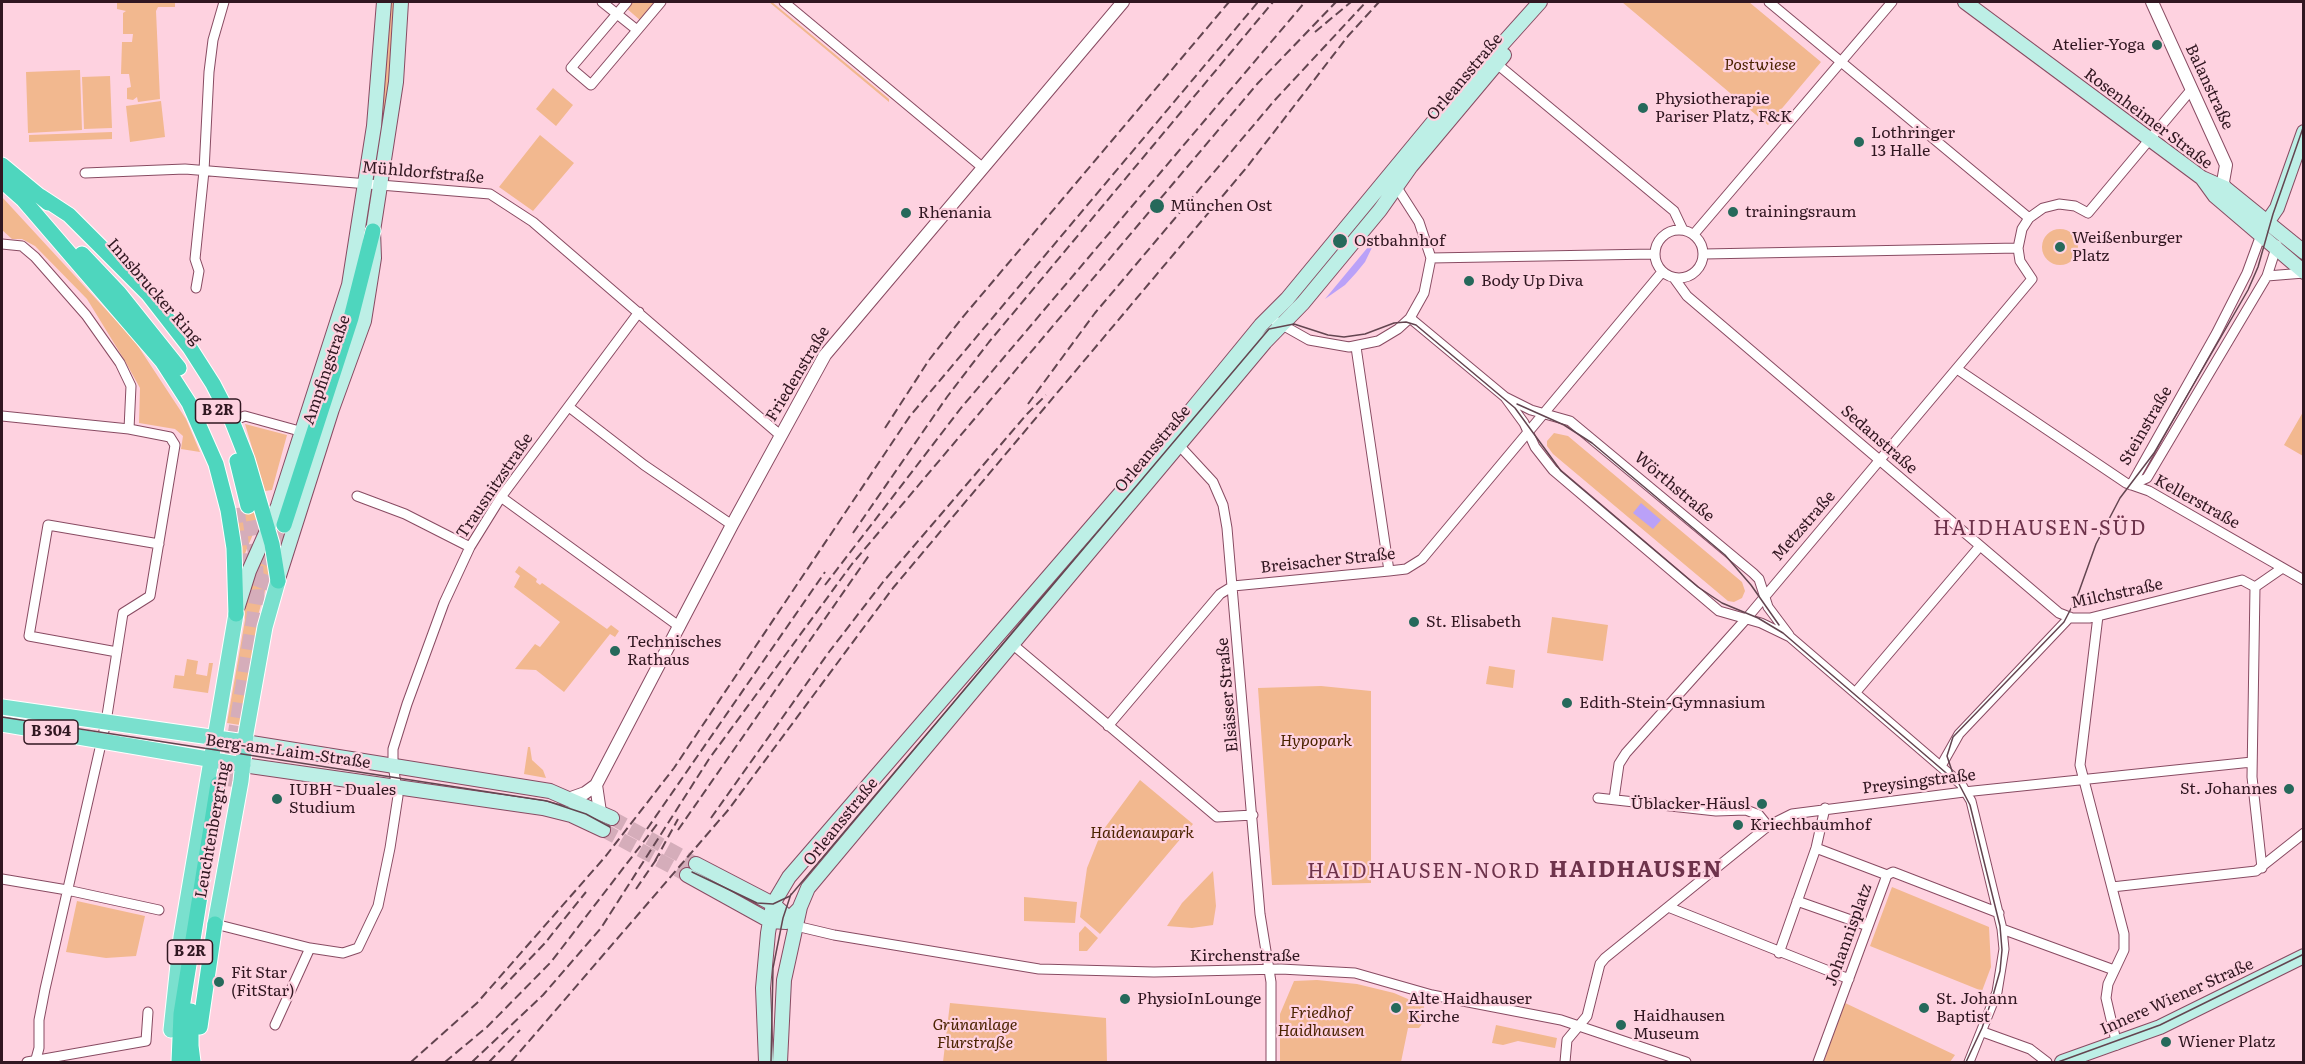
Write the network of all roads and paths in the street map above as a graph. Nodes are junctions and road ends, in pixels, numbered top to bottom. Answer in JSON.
{"nodes":[{"id":1,"x":224,"y":2,"type":"edge"},
{"id":2,"x":384,"y":2,"type":"edge"},
{"id":3,"x":401,"y":2,"type":"edge"},
{"id":4,"x":602,"y":2,"type":"edge"},
{"id":5,"x":627,"y":2,"type":"edge"},
{"id":6,"x":661,"y":2,"type":"edge"},
{"id":7,"x":784,"y":2,"type":"edge"},
{"id":8,"x":1123,"y":2,"type":"edge"},
{"id":9,"x":1540,"y":2,"type":"edge"},
{"id":10,"x":1550,"y":2,"type":"edge"},
{"id":11,"x":1770,"y":2,"type":"edge"},
{"id":12,"x":1892,"y":2,"type":"edge"},
{"id":13,"x":1965,"y":2,"type":"edge"},
{"id":14,"x":2152,"y":2,"type":"edge"},
{"id":15,"x":616,"y":14,"type":"junction"},
{"id":16,"x":637,"y":30,"type":"junction"},
{"id":17,"x":1841,"y":61,"type":"junction"},
{"id":18,"x":1493,"y":62,"type":"junction"},
{"id":19,"x":2191,"y":90,"type":"junction"},
{"id":20,"x":2304,"y":132,"type":"edge"},
{"id":21,"x":2150,"y":140,"type":"junction"},
{"id":22,"x":2,"y":165,"type":"edge"},
{"id":23,"x":982,"y":168,"type":"junction"},
{"id":24,"x":204,"y":171,"type":"junction"},
{"id":25,"x":85,"y":173,"type":"dead end"},
{"id":26,"x":2202,"y":178,"type":"junction"},
{"id":27,"x":2,"y":181,"type":"edge"},
{"id":28,"x":1393,"y":182,"type":"junction"},
{"id":29,"x":365,"y":184,"type":"junction"},
{"id":30,"x":381,"y":187,"type":"junction"},
{"id":31,"x":2225,"y":188,"type":"junction"},
{"id":32,"x":20,"y":196,"type":"junction"},
{"id":33,"x":40,"y":196,"type":"junction"},
{"id":34,"x":2029,"y":218,"type":"junction"},
{"id":35,"x":2274,"y":226,"type":"junction"},
{"id":36,"x":1683,"y":230,"type":"junction"},
{"id":37,"x":374,"y":231,"type":"junction"},
{"id":38,"x":1694,"y":234,"type":"junction"},
{"id":39,"x":2261,"y":235,"type":"junction"},
{"id":40,"x":2,"y":244,"type":"edge"},
{"id":41,"x":2018,"y":248,"type":"junction"},
{"id":42,"x":2277,"y":249,"type":"junction"},
{"id":43,"x":2304,"y":252,"type":"edge"},
{"id":44,"x":1654,"y":254,"type":"junction"},
{"id":45,"x":1704,"y":254,"type":"junction"},
{"id":46,"x":1431,"y":258,"type":"junction"},
{"id":47,"x":1662,"y":272,"type":"junction"},
{"id":48,"x":2304,"y":273,"type":"edge"},
{"id":49,"x":2267,"y":276,"type":"junction"},
{"id":50,"x":1674,"y":278,"type":"junction"},
{"id":51,"x":196,"y":288,"type":"dead end"},
{"id":52,"x":639,"y":312,"type":"junction"},
{"id":53,"x":1410,"y":318,"type":"junction"},
{"id":54,"x":1276,"y":322,"type":"junction"},
{"id":55,"x":1356,"y":346,"type":"junction"},
{"id":56,"x":1957,"y":369,"type":"junction"},
{"id":57,"x":1505,"y":397,"type":"junction"},
{"id":58,"x":569,"y":407,"type":"junction"},
{"id":59,"x":1543,"y":413,"type":"junction"},
{"id":60,"x":2,"y":416,"type":"edge"},
{"id":61,"x":239,"y":418,"type":"junction"},
{"id":62,"x":129,"y":429,"type":"junction"},
{"id":63,"x":1528,"y":431,"type":"junction"},
{"id":64,"x":303,"y":432,"type":"junction"},
{"id":65,"x":780,"y":435,"type":"junction"},
{"id":66,"x":1174,"y":441,"type":"junction"},
{"id":67,"x":1880,"y":460,"type":"junction"},
{"id":68,"x":2131,"y":485,"type":"junction"},
{"id":69,"x":357,"y":496,"type":"dead end"},
{"id":70,"x":501,"y":497,"type":"junction"},
{"id":71,"x":284,"y":525,"type":"tunnel mouth"},
{"id":72,"x":732,"y":525,"type":"junction"},
{"id":73,"x":267,"y":530,"type":"junction"},
{"id":74,"x":159,"y":544,"type":"junction"},
{"id":75,"x":1980,"y":546,"type":"junction"},
{"id":76,"x":470,"y":548,"type":"junction"},
{"id":77,"x":2281,"y":569,"type":"junction"},
{"id":78,"x":1389,"y":571,"type":"junction"},
{"id":79,"x":2304,"y":580,"type":"edge"},
{"id":80,"x":278,"y":581,"type":"junction"},
{"id":81,"x":1233,"y":586,"type":"junction"},
{"id":82,"x":2255,"y":587,"type":"junction"},
{"id":83,"x":1764,"y":597,"type":"junction"},
{"id":84,"x":236,"y":614,"type":"junction"},
{"id":85,"x":2098,"y":616,"type":"junction"},
{"id":86,"x":2070,"y":617,"type":"junction"},
{"id":87,"x":1746,"y":619,"type":"junction"},
{"id":88,"x":680,"y":627,"type":"junction"},
{"id":89,"x":1790,"y":637,"type":"junction"},
{"id":90,"x":1011,"y":644,"type":"junction"},
{"id":91,"x":117,"y":652,"type":"junction"},
{"id":92,"x":1855,"y":693,"type":"junction"},
{"id":93,"x":2,"y":707,"type":"edge"},
{"id":94,"x":106,"y":722,"type":"junction"},
{"id":95,"x":2,"y":724,"type":"edge"},
{"id":96,"x":1108,"y":726,"type":"junction"},
{"id":97,"x":215,"y":737,"type":"junction"},
{"id":98,"x":101,"y":740,"type":"junction"},
{"id":99,"x":245,"y":742,"type":"junction"},
{"id":100,"x":211,"y":761,"type":"junction"},
{"id":101,"x":2252,"y":762,"type":"junction"},
{"id":102,"x":243,"y":765,"type":"junction"},
{"id":103,"x":393,"y":765,"type":"junction"},
{"id":104,"x":1941,"y":766,"type":"junction"},
{"id":105,"x":2082,"y":778,"type":"junction"},
{"id":106,"x":223,"y":785,"type":"tunnel mouth"},
{"id":107,"x":596,"y":785,"type":"junction"},
{"id":108,"x":398,"y":786,"type":"junction"},
{"id":109,"x":1966,"y":792,"type":"junction"},
{"id":110,"x":572,"y":798,"type":"junction"},
{"id":111,"x":1598,"y":798,"type":"dead end"},
{"id":112,"x":1614,"y":799,"type":"junction"},
{"id":113,"x":1826,"y":808,"type":"junction"},
{"id":114,"x":606,"y":815,"type":"joint"},
{"id":115,"x":1253,"y":815,"type":"junction"},
{"id":116,"x":1768,"y":826,"type":"junction"},
{"id":117,"x":603,"y":830,"type":"tunnel mouth"},
{"id":118,"x":2304,"y":833,"type":"edge"},
{"id":119,"x":212,"y":842,"type":"junction"},
{"id":120,"x":1816,"y":848,"type":"junction"},
{"id":121,"x":696,"y":864,"type":"tunnel mouth"},
{"id":122,"x":2262,"y":868,"type":"junction"},
{"id":123,"x":1887,"y":875,"type":"junction"},
{"id":124,"x":687,"y":876,"type":"tunnel mouth"},
{"id":125,"x":2,"y":879,"type":"edge"},
{"id":126,"x":2112,"y":887,"type":"junction"},
{"id":127,"x":67,"y":890,"type":"junction"},
{"id":128,"x":1797,"y":901,"type":"junction"},
{"id":129,"x":773,"y":904,"type":"junction"},
{"id":130,"x":1668,"y":908,"type":"junction"},
{"id":131,"x":159,"y":910,"type":"dead end"},
{"id":132,"x":1999,"y":913,"type":"junction"},
{"id":133,"x":770,"y":921,"type":"junction"},
{"id":134,"x":791,"y":922,"type":"junction"},
{"id":135,"x":215,"y":924,"type":"junction"},
{"id":136,"x":1868,"y":926,"type":"junction"},
{"id":137,"x":2002,"y":929,"type":"junction"},
{"id":138,"x":310,"y":948,"type":"junction"},
{"id":139,"x":1779,"y":953,"type":"junction"},
{"id":140,"x":2304,"y":956,"type":"edge"},
{"id":141,"x":1269,"y":970,"type":"junction"},
{"id":142,"x":2115,"y":970,"type":"junction"},
{"id":143,"x":1849,"y":979,"type":"junction"},
{"id":144,"x":148,"y":1012,"type":"dead end"},
{"id":145,"x":275,"y":1025,"type":"dead end"},
{"id":146,"x":1578,"y":1027,"type":"junction"},
{"id":147,"x":171,"y":1030,"type":"joint"},
{"id":148,"x":1983,"y":1032,"type":"junction"},
{"id":149,"x":2117,"y":1045,"type":"junction"},
{"id":150,"x":31,"y":1061,"type":"edge"},
{"id":151,"x":173,"y":1062,"type":"edge"},
{"id":152,"x":180,"y":1062,"type":"edge"},
{"id":153,"x":194,"y":1062,"type":"edge"},
{"id":154,"x":766,"y":1062,"type":"edge"},
{"id":155,"x":780,"y":1062,"type":"edge"},
{"id":156,"x":1271,"y":1062,"type":"edge"},
{"id":157,"x":1565,"y":1062,"type":"edge"},
{"id":158,"x":1686,"y":1062,"type":"edge"},
{"id":159,"x":1818,"y":1062,"type":"edge"},
{"id":160,"x":1970,"y":1062,"type":"edge"},
{"id":161,"x":2047,"y":1062,"type":"edge"},
{"id":162,"x":2062,"y":1062,"type":"edge"}],
"edges":[{"from":1,"to":24,"type":"street"},
{"from":2,"to":29,"type":"main road","name":"Ampfingstraße"},
{"from":3,"to":30,"type":"main road","name":"Ampfingstraße"},
{"from":4,"to":15,"type":"street"},
{"from":5,"to":15,"type":"street"},
{"from":6,"to":16,"type":"street"},
{"from":7,"to":23,"type":"street"},
{"from":8,"to":23,"type":"street","name":"Friedenstraße"},
{"from":9,"to":18,"type":"main road","name":"Orleansstraße"},
{"from":10,"to":18,"type":"main road","name":"Orleansstraße"},
{"from":11,"to":17,"type":"street"},
{"from":12,"to":17,"type":"street"},
{"from":13,"to":21,"type":"main road","name":"Rosenheimer Straße"},
{"from":14,"to":19,"type":"street","name":"Balanstraße"},
{"from":15,"to":16,"type":"street"},
{"from":15,"to":16,"type":"street"},
{"from":17,"to":34,"type":"street"},
{"from":17,"to":38,"type":"street"},
{"from":18,"to":28,"type":"main road","name":"Orleansstraße"},
{"from":18,"to":36,"type":"street"},
{"from":19,"to":21,"type":"street"},
{"from":19,"to":31,"type":"street","name":"Balanstraße"},
{"from":20,"to":35,"type":"main road"},
{"from":21,"to":26,"type":"main road","name":"Rosenheimer Straße"},
{"from":21,"to":34,"type":"street"},
{"from":22,"to":33,"type":"highway","name":"Innsbrucker Ring","number":"B 2R"},
{"from":23,"to":65,"type":"street","name":"Friedenstraße"},
{"from":24,"to":25,"type":"street","name":"Mühldorfstraße"},
{"from":24,"to":29,"type":"street","name":"Mühldorfstraße"},
{"from":24,"to":51,"type":"street"},
{"from":26,"to":31,"type":"main road"},
{"from":26,"to":39,"type":"main road","name":"Rosenheimer Straße"},
{"from":27,"to":32,"type":"highway","name":"Innsbrucker Ring","number":"B 2R"},
{"from":28,"to":46,"type":"street"},
{"from":28,"to":54,"type":"main road","name":"Orleansstraße"},
{"from":29,"to":30,"type":"street","name":"Mühldorfstraße"},
{"from":29,"to":64,"type":"main road","name":"Ampfingstraße"},
{"from":30,"to":37,"type":"main road","name":"Ampfingstraße"},
{"from":30,"to":52,"type":"street","name":"Mühldorfstraße"},
{"from":31,"to":35,"type":"main road"},
{"from":32,"to":33,"type":"highway","name":"Innsbrucker Ring","number":"B 2R"},
{"from":32,"to":84,"type":"highway"},
{"from":33,"to":61,"type":"highway"},
{"from":34,"to":41,"type":"street"},
{"from":35,"to":39,"type":"street","name":"Steinstraße"},
{"from":35,"to":42,"type":"street","name":"Steinstraße"},
{"from":35,"to":43,"type":"main road"},
{"from":36,"to":38,"type":"street"},
{"from":36,"to":44,"type":"street"},
{"from":37,"to":71,"type":"highway"},
{"from":37,"to":80,"type":"main road","name":"Ampfingstraße"},
{"from":38,"to":45,"type":"street"},
{"from":39,"to":42,"type":"main road","name":"Rosenheimer Straße"},
{"from":39,"to":68,"type":"street","name":"Steinstraße"},
{"from":40,"to":62,"type":"street"},
{"from":41,"to":45,"type":"street"},
{"from":41,"to":56,"type":"street","name":"Metzstraße"},
{"from":42,"to":48,"type":"main road","name":"Rosenheimer Straße"},
{"from":42,"to":49,"type":"street","name":"Steinstraße"},
{"from":44,"to":46,"type":"street"},
{"from":44,"to":47,"type":"street"},
{"from":45,"to":50,"type":"street"},
{"from":46,"to":53,"type":"street"},
{"from":47,"to":50,"type":"street"},
{"from":47,"to":59,"type":"street","name":"Breisacher Straße"},
{"from":48,"to":49,"type":"street"},
{"from":49,"to":68,"type":"street","name":"Steinstraße"},
{"from":50,"to":67,"type":"street","name":"Sedanstraße"},
{"from":52,"to":58,"type":"street","name":"Trausnitzstraße"},
{"from":52,"to":65,"type":"street","name":"Mühldorfstraße"},
{"from":53,"to":55,"type":"street"},
{"from":53,"to":57,"type":"street","name":"Wörthstraße"},
{"from":54,"to":55,"type":"street"},
{"from":54,"to":66,"type":"main road","name":"Orleansstraße"},
{"from":55,"to":78,"type":"street"},
{"from":56,"to":67,"type":"street","name":"Metzstraße"},
{"from":56,"to":68,"type":"street","name":"Kellerstraße"},
{"from":57,"to":59,"type":"street","name":"Wörthstraße"},
{"from":57,"to":63,"type":"street","name":"Wörthstraße"},
{"from":58,"to":70,"type":"street","name":"Trausnitzstraße"},
{"from":58,"to":72,"type":"street"},
{"from":59,"to":63,"type":"street","name":"Breisacher Straße"},
{"from":59,"to":83,"type":"street","name":"Wörthstraße"},
{"from":60,"to":62,"type":"street"},
{"from":61,"to":64,"type":"street"},
{"from":61,"to":73,"type":"highway"},
{"from":62,"to":74,"type":"street"},
{"from":63,"to":78,"type":"street","name":"Breisacher Straße"},
{"from":63,"to":87,"type":"street","name":"Wörthstraße"},
{"from":64,"to":73,"type":"main road","name":"Ampfingstraße"},
{"from":65,"to":72,"type":"street","name":"Friedenstraße"},
{"from":66,"to":81,"type":"street","name":"Elsässer Straße"},
{"from":66,"to":90,"type":"main road","name":"Orleansstraße"},
{"from":66,"to":129,"type":"main road","name":"Orleansstraße"},
{"from":67,"to":75,"type":"street","name":"Sedanstraße"},
{"from":67,"to":83,"type":"street","name":"Metzstraße"},
{"from":68,"to":77,"type":"street","name":"Kellerstraße"},
{"from":69,"to":76,"type":"street"},
{"from":70,"to":76,"type":"street","name":"Trausnitzstraße"},
{"from":70,"to":88,"type":"street"},
{"from":72,"to":88,"type":"street","name":"Friedenstraße"},
{"from":73,"to":80,"type":"highway"},
{"from":73,"to":84,"type":"main road","name":"Ampfingstraße"},
{"from":74,"to":91,"type":"street"},
{"from":74,"to":91,"type":"street"},
{"from":75,"to":86,"type":"street","name":"Sedanstraße"},
{"from":75,"to":92,"type":"street"},
{"from":76,"to":103,"type":"street","name":"Trausnitzstraße"},
{"from":77,"to":79,"type":"street","name":"Kellerstraße"},
{"from":77,"to":82,"type":"street"},
{"from":78,"to":81,"type":"street","name":"Breisacher Straße"},
{"from":80,"to":99,"type":"main road","name":"Ampfingstraße"},
{"from":81,"to":96,"type":"street"},
{"from":81,"to":115,"type":"street","name":"Elsässer Straße"},
{"from":82,"to":85,"type":"street","name":"Milchstraße"},
{"from":82,"to":101,"type":"street"},
{"from":83,"to":87,"type":"street","name":"Metzstraße"},
{"from":83,"to":89,"type":"street","name":"Wörthstraße"},
{"from":84,"to":97,"type":"main road","name":"Ampfingstraße"},
{"from":85,"to":86,"type":"street","name":"Milchstraße"},
{"from":85,"to":105,"type":"street"},
{"from":86,"to":104,"type":"street","name":"Milchstraße"},
{"from":87,"to":89,"type":"street","name":"Wörthstraße"},
{"from":87,"to":112,"type":"street","name":"Metzstraße"},
{"from":88,"to":107,"type":"street","name":"Friedenstraße"},
{"from":89,"to":92,"type":"street","name":"Wörthstraße"},
{"from":90,"to":96,"type":"street"},
{"from":90,"to":134,"type":"main road","name":"Orleansstraße"},
{"from":91,"to":94,"type":"street"},
{"from":92,"to":104,"type":"street","name":"Wörthstraße"},
{"from":93,"to":94,"type":"main road","name":"Berg-am-Laim-Straße","number":"B 304"},
{"from":94,"to":97,"type":"main road","name":"Berg-am-Laim-Straße","number":"B 304"},
{"from":94,"to":98,"type":"street","number":"B 304"},
{"from":95,"to":98,"type":"main road","name":"Berg-am-Laim-Straße","number":"B 304"},
{"from":96,"to":115,"type":"street"},
{"from":97,"to":99,"type":"main road","number":"B 304"},
{"from":97,"to":100,"type":"main road","name":"Leuchtenbergring"},
{"from":98,"to":100,"type":"main road","name":"Berg-am-Laim-Straße","number":"B 304"},
{"from":98,"to":127,"type":"street"},
{"from":99,"to":102,"type":"main road","name":"Leuchtenbergring"},
{"from":99,"to":103,"type":"main road","name":"Berg-am-Laim-Straße","number":"B 304"},
{"from":100,"to":102,"type":"main road","name":"Berg-am-Laim-Straße","number":"B 304"},
{"from":100,"to":147,"type":"main road","name":"Leuchtenbergring"},
{"from":101,"to":105,"type":"street","name":"Preysingstraße"},
{"from":101,"to":122,"type":"street"},
{"from":102,"to":108,"type":"main road","name":"Berg-am-Laim-Straße","number":"B 304"},
{"from":102,"to":135,"type":"main road","name":"Leuchtenbergring"},
{"from":103,"to":108,"type":"street"},
{"from":103,"to":110,"type":"main road","name":"Berg-am-Laim-Straße","number":"B 304"},
{"from":104,"to":109,"type":"street","name":"Wörthstraße"},
{"from":105,"to":109,"type":"street","name":"Preysingstraße"},
{"from":105,"to":126,"type":"street"},
{"from":106,"to":119,"type":"highway","number":"B 2R"},
{"from":107,"to":110,"type":"street"},
{"from":107,"to":114,"type":"street"},
{"from":108,"to":117,"type":"main road","name":"Berg-am-Laim-Straße","number":"B 304"},
{"from":108,"to":138,"type":"street"},
{"from":109,"to":113,"type":"street","name":"Preysingstraße"},
{"from":109,"to":132,"type":"street"},
{"from":110,"to":114,"type":"main road","name":"Berg-am-Laim-Straße","number":"B 304"},
{"from":111,"to":112,"type":"street"},
{"from":112,"to":116,"type":"street"},
{"from":113,"to":116,"type":"street","name":"Preysingstraße"},
{"from":113,"to":120,"type":"street"},
{"from":115,"to":141,"type":"street","name":"Elsässer Straße"},
{"from":116,"to":130,"type":"street","name":"Preysingstraße"},
{"from":118,"to":122,"type":"street"},
{"from":119,"to":152,"type":"highway","name":"Leuchtenbergring","number":"B 2R"},
{"from":119,"to":153,"type":"highway","name":"Leuchtenbergring","number":"B 2R"},
{"from":120,"to":123,"type":"street"},
{"from":120,"to":128,"type":"street"},
{"from":121,"to":129,"type":"main road"},
{"from":122,"to":126,"type":"street"},
{"from":123,"to":132,"type":"street","name":"Johannisplatz"},
{"from":123,"to":136,"type":"street","name":"Johannisplatz"},
{"from":124,"to":133,"type":"main road"},
{"from":125,"to":127,"type":"street"},
{"from":126,"to":142,"type":"street"},
{"from":127,"to":131,"type":"street"},
{"from":127,"to":150,"type":"street"},
{"from":128,"to":136,"type":"street"},
{"from":128,"to":139,"type":"street"},
{"from":129,"to":133,"type":"main road"},
{"from":129,"to":134,"type":"main road"},
{"from":130,"to":139,"type":"street"},
{"from":130,"to":146,"type":"street","name":"Preysingstraße"},
{"from":132,"to":137,"type":"street"},
{"from":133,"to":134,"type":"main road"},
{"from":133,"to":154,"type":"main road"},
{"from":134,"to":141,"type":"street","name":"Kirchenstraße"},
{"from":134,"to":155,"type":"main road","name":"Orleansstraße"},
{"from":135,"to":138,"type":"street"},
{"from":135,"to":153,"type":"highway"},
{"from":136,"to":143,"type":"street","name":"Johannisplatz"},
{"from":137,"to":142,"type":"street"},
{"from":137,"to":148,"type":"street"},
{"from":138,"to":145,"type":"street"},
{"from":139,"to":143,"type":"street"},
{"from":140,"to":149,"type":"main road","name":"Innere Wiener Straße"},
{"from":141,"to":146,"type":"street","name":"Kirchenstraße"},
{"from":141,"to":156,"type":"street","name":"Elsässer Straße"},
{"from":142,"to":149,"type":"street"},
{"from":143,"to":159,"type":"street","name":"Johannisplatz"},
{"from":144,"to":150,"type":"street"},
{"from":146,"to":157,"type":"street","name":"Preysingstraße"},
{"from":146,"to":158,"type":"street","name":"Kirchenstraße"},
{"from":147,"to":151,"type":"highway"},
{"from":148,"to":160,"type":"street"},
{"from":148,"to":161,"type":"street"},
{"from":149,"to":162,"type":"main road","name":"Innere Wiener Straße"}]}
